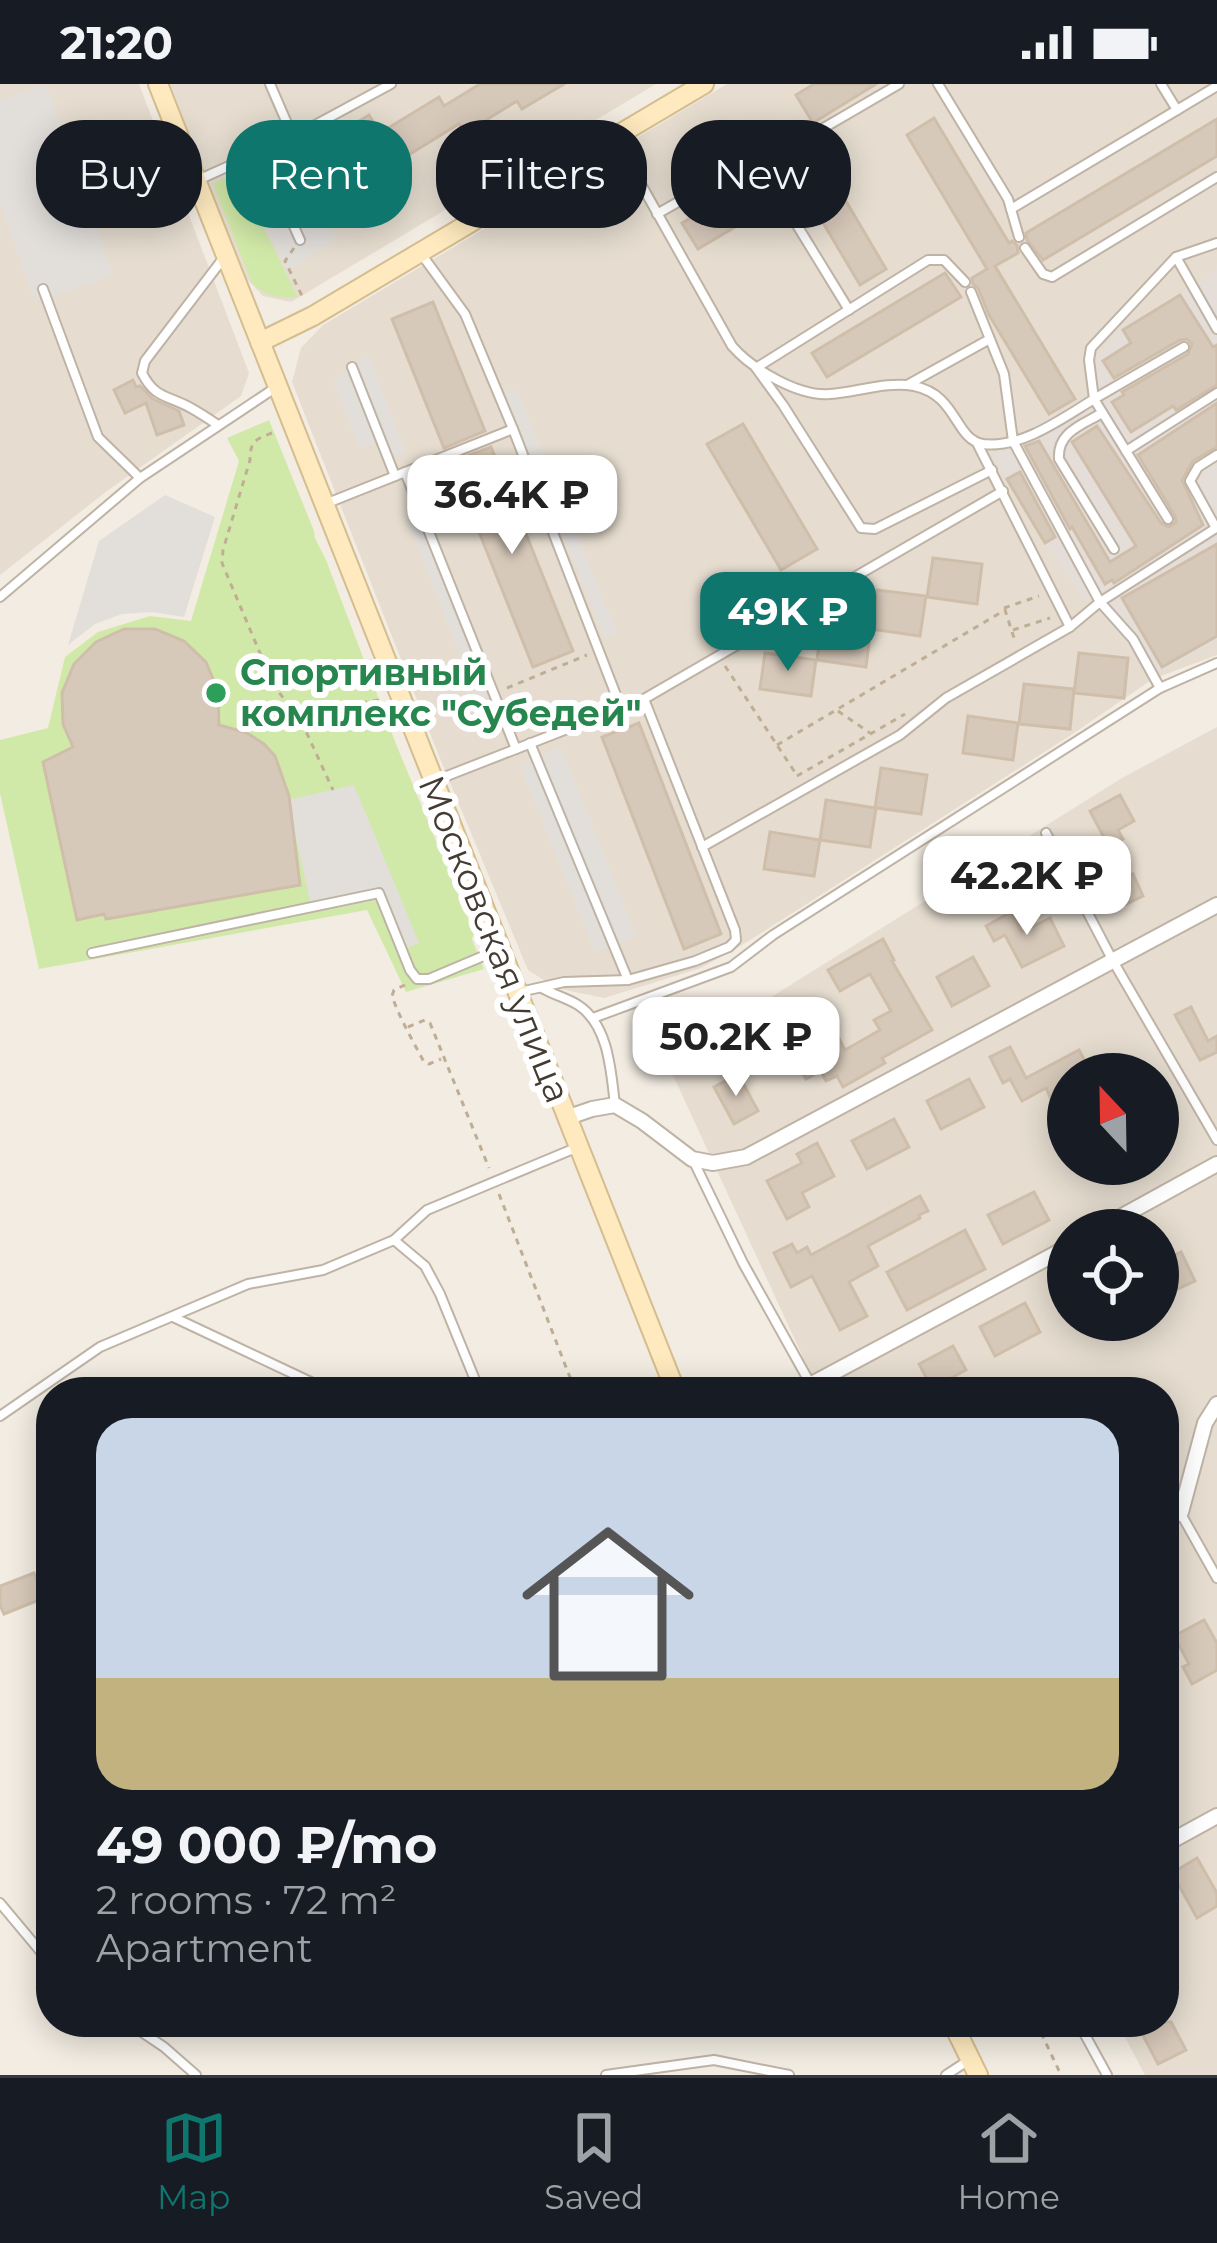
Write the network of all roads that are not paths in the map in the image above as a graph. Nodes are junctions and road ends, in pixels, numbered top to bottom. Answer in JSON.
{"nodes":[{"id":1,"x":158,"y":84,"type":"edge"},
{"id":2,"x":270,"y":84,"type":"edge"},
{"id":3,"x":391,"y":84,"type":"edge"},
{"id":4,"x":704,"y":84,"type":"edge"},
{"id":5,"x":899,"y":84,"type":"edge"},
{"id":6,"x":938,"y":84,"type":"edge"},
{"id":7,"x":1161,"y":84,"type":"edge"},
{"id":8,"x":1217,"y":86,"type":"edge"},
{"id":9,"x":1203,"y":88,"type":"edge"},
{"id":10,"x":1177,"y":110,"type":"junction"},
{"id":11,"x":172,"y":120,"type":"edge"},
{"id":12,"x":286,"y":120,"type":"edge"},
{"id":13,"x":324,"y":120,"type":"edge"},
{"id":14,"x":643,"y":120,"type":"edge"},
{"id":15,"x":1217,"y":177,"type":"edge"},
{"id":16,"x":202,"y":196,"type":"edge"},
{"id":17,"x":647,"y":196,"type":"edge"},
{"id":18,"x":1011,"y":209,"type":"junction"},
{"id":19,"x":657,"y":214,"type":"junction"},
{"id":20,"x":295,"y":228,"type":"edge"},
{"id":21,"x":460,"y":228,"type":"edge"},
{"id":22,"x":799,"y":228,"type":"edge"},
{"id":23,"x":1019,"y":237,"type":"dead end"},
{"id":24,"x":300,"y":240,"type":"road end"},
{"id":25,"x":1217,"y":243,"type":"edge"},
{"id":26,"x":1025,"y":248,"type":"dead end"},
{"id":27,"x":420,"y":252,"type":"junction"},
{"id":28,"x":226,"y":255,"type":"junction"},
{"id":29,"x":1176,"y":257,"type":"junction"},
{"id":30,"x":43,"y":289,"type":"dead end"},
{"id":31,"x":848,"y":310,"type":"junction"},
{"id":32,"x":1217,"y":328,"type":"edge"},
{"id":33,"x":988,"y":340,"type":"junction"},
{"id":34,"x":260,"y":342,"type":"junction"},
{"id":35,"x":1184,"y":347,"type":"dead end"},
{"id":36,"x":352,"y":368,"type":"dead end"},
{"id":37,"x":755,"y":368,"type":"junction"},
{"id":38,"x":908,"y":385,"type":"junction"},
{"id":39,"x":278,"y":386,"type":"junction"},
{"id":40,"x":1217,"y":393,"type":"edge"},
{"id":41,"x":1094,"y":399,"type":"junction"},
{"id":42,"x":1102,"y":413,"type":"junction"},
{"id":43,"x":218,"y":425,"type":"junction"},
{"id":44,"x":513,"y":429,"type":"junction"},
{"id":45,"x":1012,"y":441,"type":"junction"},
{"id":46,"x":977,"y":443,"type":"junction"},
{"id":47,"x":1126,"y":451,"type":"junction"},
{"id":48,"x":1217,"y":455,"type":"edge"},
{"id":49,"x":992,"y":470,"type":"junction"},
{"id":50,"x":400,"y":474,"type":"junction"},
{"id":51,"x":140,"y":478,"type":"junction"},
{"id":52,"x":1003,"y":491,"type":"junction"},
{"id":53,"x":324,"y":504,"type":"junction"},
{"id":54,"x":1213,"y":512,"type":"edge"},
{"id":55,"x":1168,"y":519,"type":"dead end"},
{"id":56,"x":1217,"y":528,"type":"edge"},
{"id":57,"x":1114,"y":549,"type":"dead end"},
{"id":58,"x":2,"y":592,"type":"edge"},
{"id":59,"x":1100,"y":602,"type":"junction"},
{"id":60,"x":1070,"y":627,"type":"junction"},
{"id":61,"x":1217,"y":663,"type":"edge"},
{"id":62,"x":1160,"y":688,"type":"junction"},
{"id":63,"x":644,"y":699,"type":"junction"},
{"id":64,"x":621,"y":708,"type":"junction"},
{"id":65,"x":530,"y":743,"type":"junction"},
{"id":66,"x":516,"y":749,"type":"junction"},
{"id":67,"x":433,"y":782,"type":"junction"},
{"id":68,"x":1046,"y":833,"type":"dead end"},
{"id":69,"x":702,"y":847,"type":"junction"},
{"id":70,"x":1217,"y":905,"type":"edge"},
{"id":71,"x":500,"y":949,"type":"junction"},
{"id":72,"x":92,"y":953,"type":"dead end"},
{"id":73,"x":1113,"y":961,"type":"junction"},
{"id":74,"x":628,"y":980,"type":"junction"},
{"id":75,"x":541,"y":987,"type":"junction"},
{"id":76,"x":517,"y":992,"type":"junction"},
{"id":77,"x":592,"y":1018,"type":"junction"},
{"id":78,"x":615,"y":1105,"type":"junction"},
{"id":79,"x":566,"y":1118,"type":"junction"},
{"id":80,"x":1217,"y":1140,"type":"edge"},
{"id":81,"x":578,"y":1147,"type":"junction"},
{"id":82,"x":692,"y":1159,"type":"junction"},
{"id":83,"x":1217,"y":1164,"type":"edge"},
{"id":84,"x":1135,"y":1209,"type":"edge"},
{"id":85,"x":394,"y":1240,"type":"junction"},
{"id":86,"x":1047,"y":1258,"type":"edge"},
{"id":87,"x":173,"y":1317,"type":"junction"},
{"id":88,"x":57,"y":1377,"type":"edge"},
{"id":89,"x":300,"y":1377,"type":"edge"},
{"id":90,"x":473,"y":1377,"type":"edge"},
{"id":91,"x":677,"y":1377,"type":"edge"},
{"id":92,"x":807,"y":1377,"type":"edge"},
{"id":93,"x":833,"y":1377,"type":"edge"},
{"id":94,"x":36,"y":1391,"type":"edge"},
{"id":95,"x":1217,"y":1404,"type":"edge"},
{"id":96,"x":0,"y":1416,"type":"edge"},
{"id":97,"x":1180,"y":1512,"type":"joint"},
{"id":98,"x":1217,"y":1578,"type":"edge"},
{"id":99,"x":1215,"y":1823,"type":"edge"},
{"id":100,"x":1179,"y":1839,"type":"edge"},
{"id":101,"x":0,"y":1903,"type":"edge"},
{"id":102,"x":36,"y":1946,"type":"edge"},
{"id":103,"x":149,"y":2037,"type":"edge"},
{"id":104,"x":959,"y":2037,"type":"edge"},
{"id":105,"x":1086,"y":2037,"type":"edge"},
{"id":106,"x":974,"y":2067,"type":"edge"},
{"id":107,"x":196,"y":2075,"type":"edge"},
{"id":108,"x":606,"y":2075,"type":"edge"},
{"id":109,"x":789,"y":2075,"type":"edge"},
{"id":110,"x":946,"y":2075,"type":"edge"},
{"id":111,"x":1107,"y":2075,"type":"edge"}],
"edges":[{"from":1,"to":11,"type":"main road","name":"Московская улица"},
{"from":2,"to":12,"type":"lane"},
{"from":3,"to":13,"type":"lane"},
{"from":4,"to":14,"type":"main road"},
{"from":5,"to":19,"type":"lane"},
{"from":6,"to":18,"type":"lane"},
{"from":7,"to":10,"type":"lane"},
{"from":8,"to":9,"type":"lane"},
{"from":9,"to":10,"type":"lane"},
{"from":10,"to":18,"type":"lane"},
{"from":15,"to":26,"type":"lane"},
{"from":16,"to":28,"type":"main road","name":"Московская улица"},
{"from":17,"to":19,"type":"lane"},
{"from":18,"to":23,"type":"lane"},
{"from":19,"to":37,"type":"lane"},
{"from":20,"to":24,"type":"lane"},
{"from":21,"to":27,"type":"main road"},
{"from":22,"to":31,"type":"lane"},
{"from":25,"to":29,"type":"lane"},
{"from":27,"to":34,"type":"main road"},
{"from":27,"to":44,"type":"lane"},
{"from":28,"to":34,"type":"main road","name":"Московская улица"},
{"from":28,"to":43,"type":"lane"},
{"from":29,"to":32,"type":"lane"},
{"from":29,"to":41,"type":"lane"},
{"from":30,"to":51,"type":"lane"},
{"from":31,"to":33,"type":"lane"},
{"from":31,"to":37,"type":"lane"},
{"from":33,"to":38,"type":"lane"},
{"from":33,"to":45,"type":"lane"},
{"from":34,"to":39,"type":"main road","name":"Московская улица"},
{"from":35,"to":41,"type":"lane"},
{"from":36,"to":50,"type":"lane"},
{"from":37,"to":38,"type":"lane"},
{"from":37,"to":49,"type":"lane"},
{"from":38,"to":46,"type":"lane"},
{"from":39,"to":43,"type":"lane"},
{"from":39,"to":53,"type":"main road","name":"Московская улица"},
{"from":40,"to":47,"type":"lane"},
{"from":41,"to":42,"type":"lane"},
{"from":41,"to":45,"type":"lane"},
{"from":42,"to":47,"type":"lane"},
{"from":42,"to":57,"type":"lane"},
{"from":43,"to":51,"type":"lane"},
{"from":44,"to":50,"type":"lane"},
{"from":44,"to":64,"type":"lane"},
{"from":45,"to":46,"type":"lane"},
{"from":45,"to":59,"type":"lane"},
{"from":46,"to":49,"type":"lane"},
{"from":47,"to":55,"type":"lane"},
{"from":48,"to":54,"type":"lane"},
{"from":49,"to":52,"type":"lane"},
{"from":50,"to":53,"type":"lane"},
{"from":50,"to":66,"type":"lane"},
{"from":51,"to":58,"type":"lane"},
{"from":52,"to":60,"type":"lane"},
{"from":52,"to":63,"type":"lane"},
{"from":53,"to":67,"type":"main road","name":"Московская улица"},
{"from":54,"to":56,"type":"lane"},
{"from":56,"to":59,"type":"lane"},
{"from":59,"to":60,"type":"lane"},
{"from":59,"to":62,"type":"lane"},
{"from":60,"to":69,"type":"lane"},
{"from":61,"to":62,"type":"lane"},
{"from":62,"to":77,"type":"lane"},
{"from":63,"to":64,"type":"lane"},
{"from":63,"to":69,"type":"lane"},
{"from":64,"to":65,"type":"lane"},
{"from":65,"to":66,"type":"lane"},
{"from":65,"to":74,"type":"lane"},
{"from":66,"to":67,"type":"lane"},
{"from":67,"to":71,"type":"main road","name":"Московская улица"},
{"from":68,"to":73,"type":"lane"},
{"from":69,"to":74,"type":"lane"},
{"from":70,"to":73,"type":"street"},
{"from":71,"to":72,"type":"lane"},
{"from":71,"to":76,"type":"main road","name":"Московская улица"},
{"from":73,"to":80,"type":"lane"},
{"from":73,"to":82,"type":"street"},
{"from":74,"to":75,"type":"lane"},
{"from":75,"to":76,"type":"lane"},
{"from":75,"to":77,"type":"lane"},
{"from":76,"to":79,"type":"main road","name":"Московская улица"},
{"from":77,"to":78,"type":"lane"},
{"from":78,"to":79,"type":"street"},
{"from":78,"to":82,"type":"street"},
{"from":79,"to":81,"type":"main road","name":"Московская улица"},
{"from":81,"to":85,"type":"lane"},
{"from":81,"to":91,"type":"main road","name":"Московская улица"},
{"from":82,"to":92,"type":"lane"},
{"from":83,"to":84,"type":"street"},
{"from":85,"to":87,"type":"lane"},
{"from":85,"to":90,"type":"lane"},
{"from":86,"to":93,"type":"street"},
{"from":87,"to":88,"type":"lane"},
{"from":87,"to":89,"type":"lane"},
{"from":94,"to":96,"type":"lane"},
{"from":95,"to":97,"type":"street"},
{"from":97,"to":98,"type":"lane"},
{"from":99,"to":100,"type":"street"},
{"from":101,"to":102,"type":"lane"},
{"from":103,"to":107,"type":"lane"},
{"from":104,"to":106,"type":"main road"},
{"from":105,"to":111,"type":"lane"},
{"from":106,"to":110,"type":"lane"},
{"from":108,"to":109,"type":"lane"}]}
